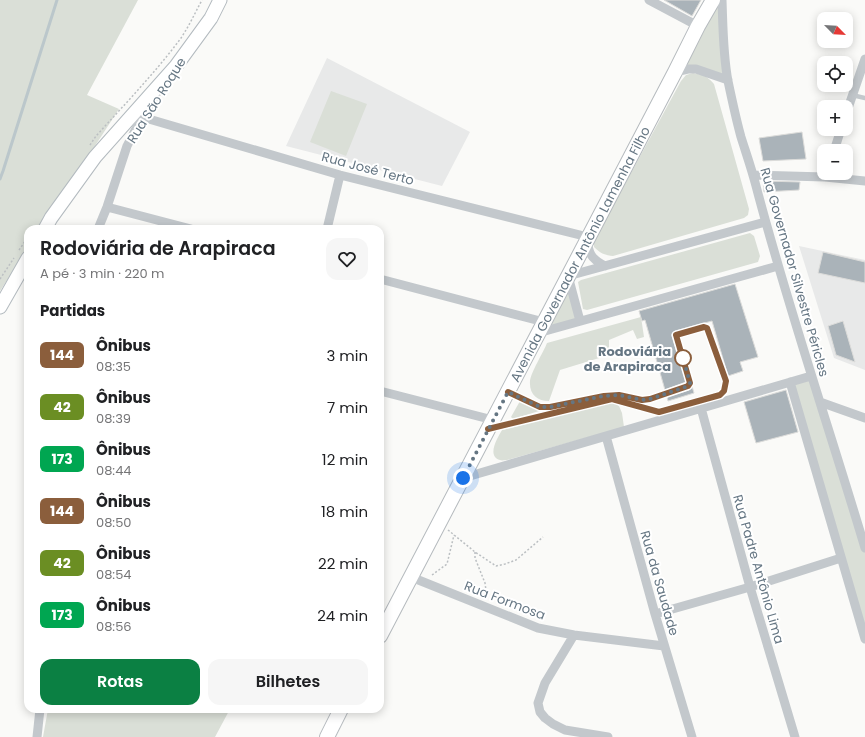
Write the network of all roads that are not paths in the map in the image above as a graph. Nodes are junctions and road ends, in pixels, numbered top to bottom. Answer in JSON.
{"nodes":[{"id":1,"x":220,"y":0,"type":"edge"},
{"id":2,"x":649,"y":0,"type":"edge"},
{"id":3,"x":713,"y":0,"type":"edge"},
{"id":4,"x":722,"y":0,"type":"edge"},
{"id":5,"x":698,"y":26,"type":"junction"},
{"id":6,"x":865,"y":59,"type":"edge"},
{"id":7,"x":176,"y":66,"type":"junction"},
{"id":8,"x":675,"y":72,"type":"junction"},
{"id":9,"x":728,"y":80,"type":"junction"},
{"id":10,"x":852,"y":95,"type":"junction"},
{"id":11,"x":865,"y":98,"type":"edge"},
{"id":12,"x":850,"y":100,"type":"edge"},
{"id":13,"x":142,"y":117,"type":"junction"},
{"id":14,"x":340,"y":175,"type":"junction"},
{"id":15,"x":753,"y":175,"type":"junction"},
{"id":16,"x":817,"y":175,"type":"edge"},
{"id":17,"x":853,"y":179,"type":"edge"},
{"id":18,"x":865,"y":181,"type":"edge"},
{"id":19,"x":107,"y":207,"type":"junction"},
{"id":20,"x":765,"y":222,"type":"junction"},
{"id":21,"x":47,"y":225,"type":"edge"},
{"id":22,"x":100,"y":225,"type":"edge"},
{"id":23,"x":175,"y":225,"type":"edge"},
{"id":24,"x":328,"y":225,"type":"edge"},
{"id":25,"x":588,"y":237,"type":"junction"},
{"id":26,"x":24,"y":265,"type":"edge"},
{"id":27,"x":605,"y":266,"type":"junction"},
{"id":28,"x":778,"y":266,"type":"junction"},
{"id":29,"x":568,"y":276,"type":"junction"},
{"id":30,"x":384,"y":280,"type":"edge"},
{"id":31,"x":0,"y":307,"type":"edge"},
{"id":32,"x":580,"y":321,"type":"junction"},
{"id":33,"x":541,"y":327,"type":"junction"},
{"id":34,"x":811,"y":376,"type":"junction"},
{"id":35,"x":790,"y":382,"type":"junction"},
{"id":36,"x":384,"y":392,"type":"edge"},
{"id":37,"x":508,"y":392,"type":"junction"},
{"id":38,"x":820,"y":402,"type":"junction"},
{"id":39,"x":702,"y":408,"type":"junction"},
{"id":40,"x":865,"y":418,"type":"edge"},
{"id":41,"x":491,"y":425,"type":"junction"},
{"id":42,"x":606,"y":436,"type":"junction"},
{"id":43,"x":463,"y":478,"type":"junction"},
{"id":44,"x":862,"y":530,"type":"edge"},
{"id":45,"x":865,"y":548,"type":"edge"},
{"id":46,"x":841,"y":558,"type":"junction"},
{"id":47,"x":416,"y":580,"type":"junction"},
{"id":48,"x":750,"y":587,"type":"junction"},
{"id":49,"x":654,"y":614,"type":"junction"},
{"id":50,"x":384,"y":630,"type":"edge"},
{"id":51,"x":574,"y":635,"type":"junction"},
{"id":52,"x":865,"y":640,"type":"edge"},
{"id":53,"x":664,"y":646,"type":"junction"},
{"id":54,"x":40,"y":713,"type":"edge"},
{"id":55,"x":340,"y":713,"type":"edge"},
{"id":56,"x":37,"y":737,"type":"edge"},
{"id":57,"x":327,"y":737,"type":"edge"},
{"id":58,"x":608,"y":737,"type":"edge"},
{"id":59,"x":692,"y":737,"type":"edge"},
{"id":60,"x":795,"y":737,"type":"edge"}],
"edges":[{"from":1,"to":7,"type":"main road","name":"Rua São Roque"},
{"from":2,"to":5,"type":"street"},
{"from":3,"to":5,"type":"main road","name":"Avenida Governador Antônio Lamenha Filho"},
{"from":4,"to":9,"type":"street","name":"Rua Governador Silvestre Péricles"},
{"from":5,"to":8,"type":"main road","name":"Avenida Governador Antônio Lamenha Filho"},
{"from":6,"to":10,"type":"street"},
{"from":7,"to":13,"type":"street","name":"Rua São Roque"},
{"from":7,"to":21,"type":"main road"},
{"from":8,"to":9,"type":"street"},
{"from":8,"to":25,"type":"main road","name":"Avenida Governador Antônio Lamenha Filho"},
{"from":9,"to":15,"type":"street","name":"Rua Governador Silvestre Péricles"},
{"from":10,"to":11,"type":"lane"},
{"from":10,"to":12,"type":"street"},
{"from":13,"to":14,"type":"street","name":"Rua José Terto"},
{"from":13,"to":19,"type":"street","name":"Rua São Roque"},
{"from":14,"to":24,"type":"street"},
{"from":14,"to":25,"type":"street","name":"Rua José Terto"},
{"from":15,"to":16,"type":"street"},
{"from":15,"to":20,"type":"street","name":"Rua Governador Silvestre Péricles"},
{"from":17,"to":18,"type":"street"},
{"from":19,"to":22,"type":"street","name":"Rua São Roque"},
{"from":19,"to":23,"type":"street"},
{"from":20,"to":27,"type":"street"},
{"from":20,"to":28,"type":"street","name":"Rua Governador Silvestre Péricles"},
{"from":25,"to":27,"type":"street"},
{"from":25,"to":29,"type":"main road","name":"Avenida Governador Antônio Lamenha Filho"},
{"from":26,"to":31,"type":"main road"},
{"from":27,"to":29,"type":"street"},
{"from":28,"to":32,"type":"street"},
{"from":28,"to":34,"type":"street","name":"Rua Governador Silvestre Péricles"},
{"from":29,"to":32,"type":"street"},
{"from":29,"to":33,"type":"main road","name":"Avenida Governador Antônio Lamenha Filho"},
{"from":30,"to":33,"type":"street"},
{"from":32,"to":33,"type":"street"},
{"from":33,"to":37,"type":"main road","name":"Avenida Governador Antônio Lamenha Filho"},
{"from":34,"to":35,"type":"street"},
{"from":34,"to":38,"type":"street","name":"Rua Governador Silvestre Péricles"},
{"from":35,"to":39,"type":"street"},
{"from":35,"to":46,"type":"street"},
{"from":36,"to":41,"type":"street"},
{"from":37,"to":41,"type":"main road","name":"Avenida Governador Antônio Lamenha Filho"},
{"from":37,"to":41,"type":"lane"},
{"from":38,"to":40,"type":"street"},
{"from":38,"to":44,"type":"street","name":"Rua Governador Silvestre Péricles"},
{"from":39,"to":42,"type":"street"},
{"from":39,"to":48,"type":"street","name":"Rua Padre Antônio Lima"},
{"from":41,"to":43,"type":"main road","name":"Avenida Governador Antônio Lamenha Filho"},
{"from":42,"to":43,"type":"street"},
{"from":42,"to":49,"type":"street","name":"Rua da Saudade"},
{"from":43,"to":47,"type":"main road","name":"Avenida Governador Antônio Lamenha Filho"},
{"from":44,"to":45,"type":"street","name":"Rua Governador Silvestre Péricles"},
{"from":46,"to":48,"type":"street"},
{"from":46,"to":52,"type":"street"},
{"from":47,"to":50,"type":"main road","name":"Avenida Governador Antônio Lamenha Filho"},
{"from":47,"to":51,"type":"street","name":"Rua Formosa"},
{"from":48,"to":49,"type":"street"},
{"from":48,"to":60,"type":"street","name":"Rua Padre Antônio Lima"},
{"from":49,"to":53,"type":"street","name":"Rua da Saudade"},
{"from":51,"to":53,"type":"street","name":"Rua Formosa"},
{"from":51,"to":58,"type":"street"},
{"from":53,"to":59,"type":"street","name":"Rua da Saudade"},
{"from":54,"to":56,"type":"street"},
{"from":55,"to":57,"type":"main road"}]}
